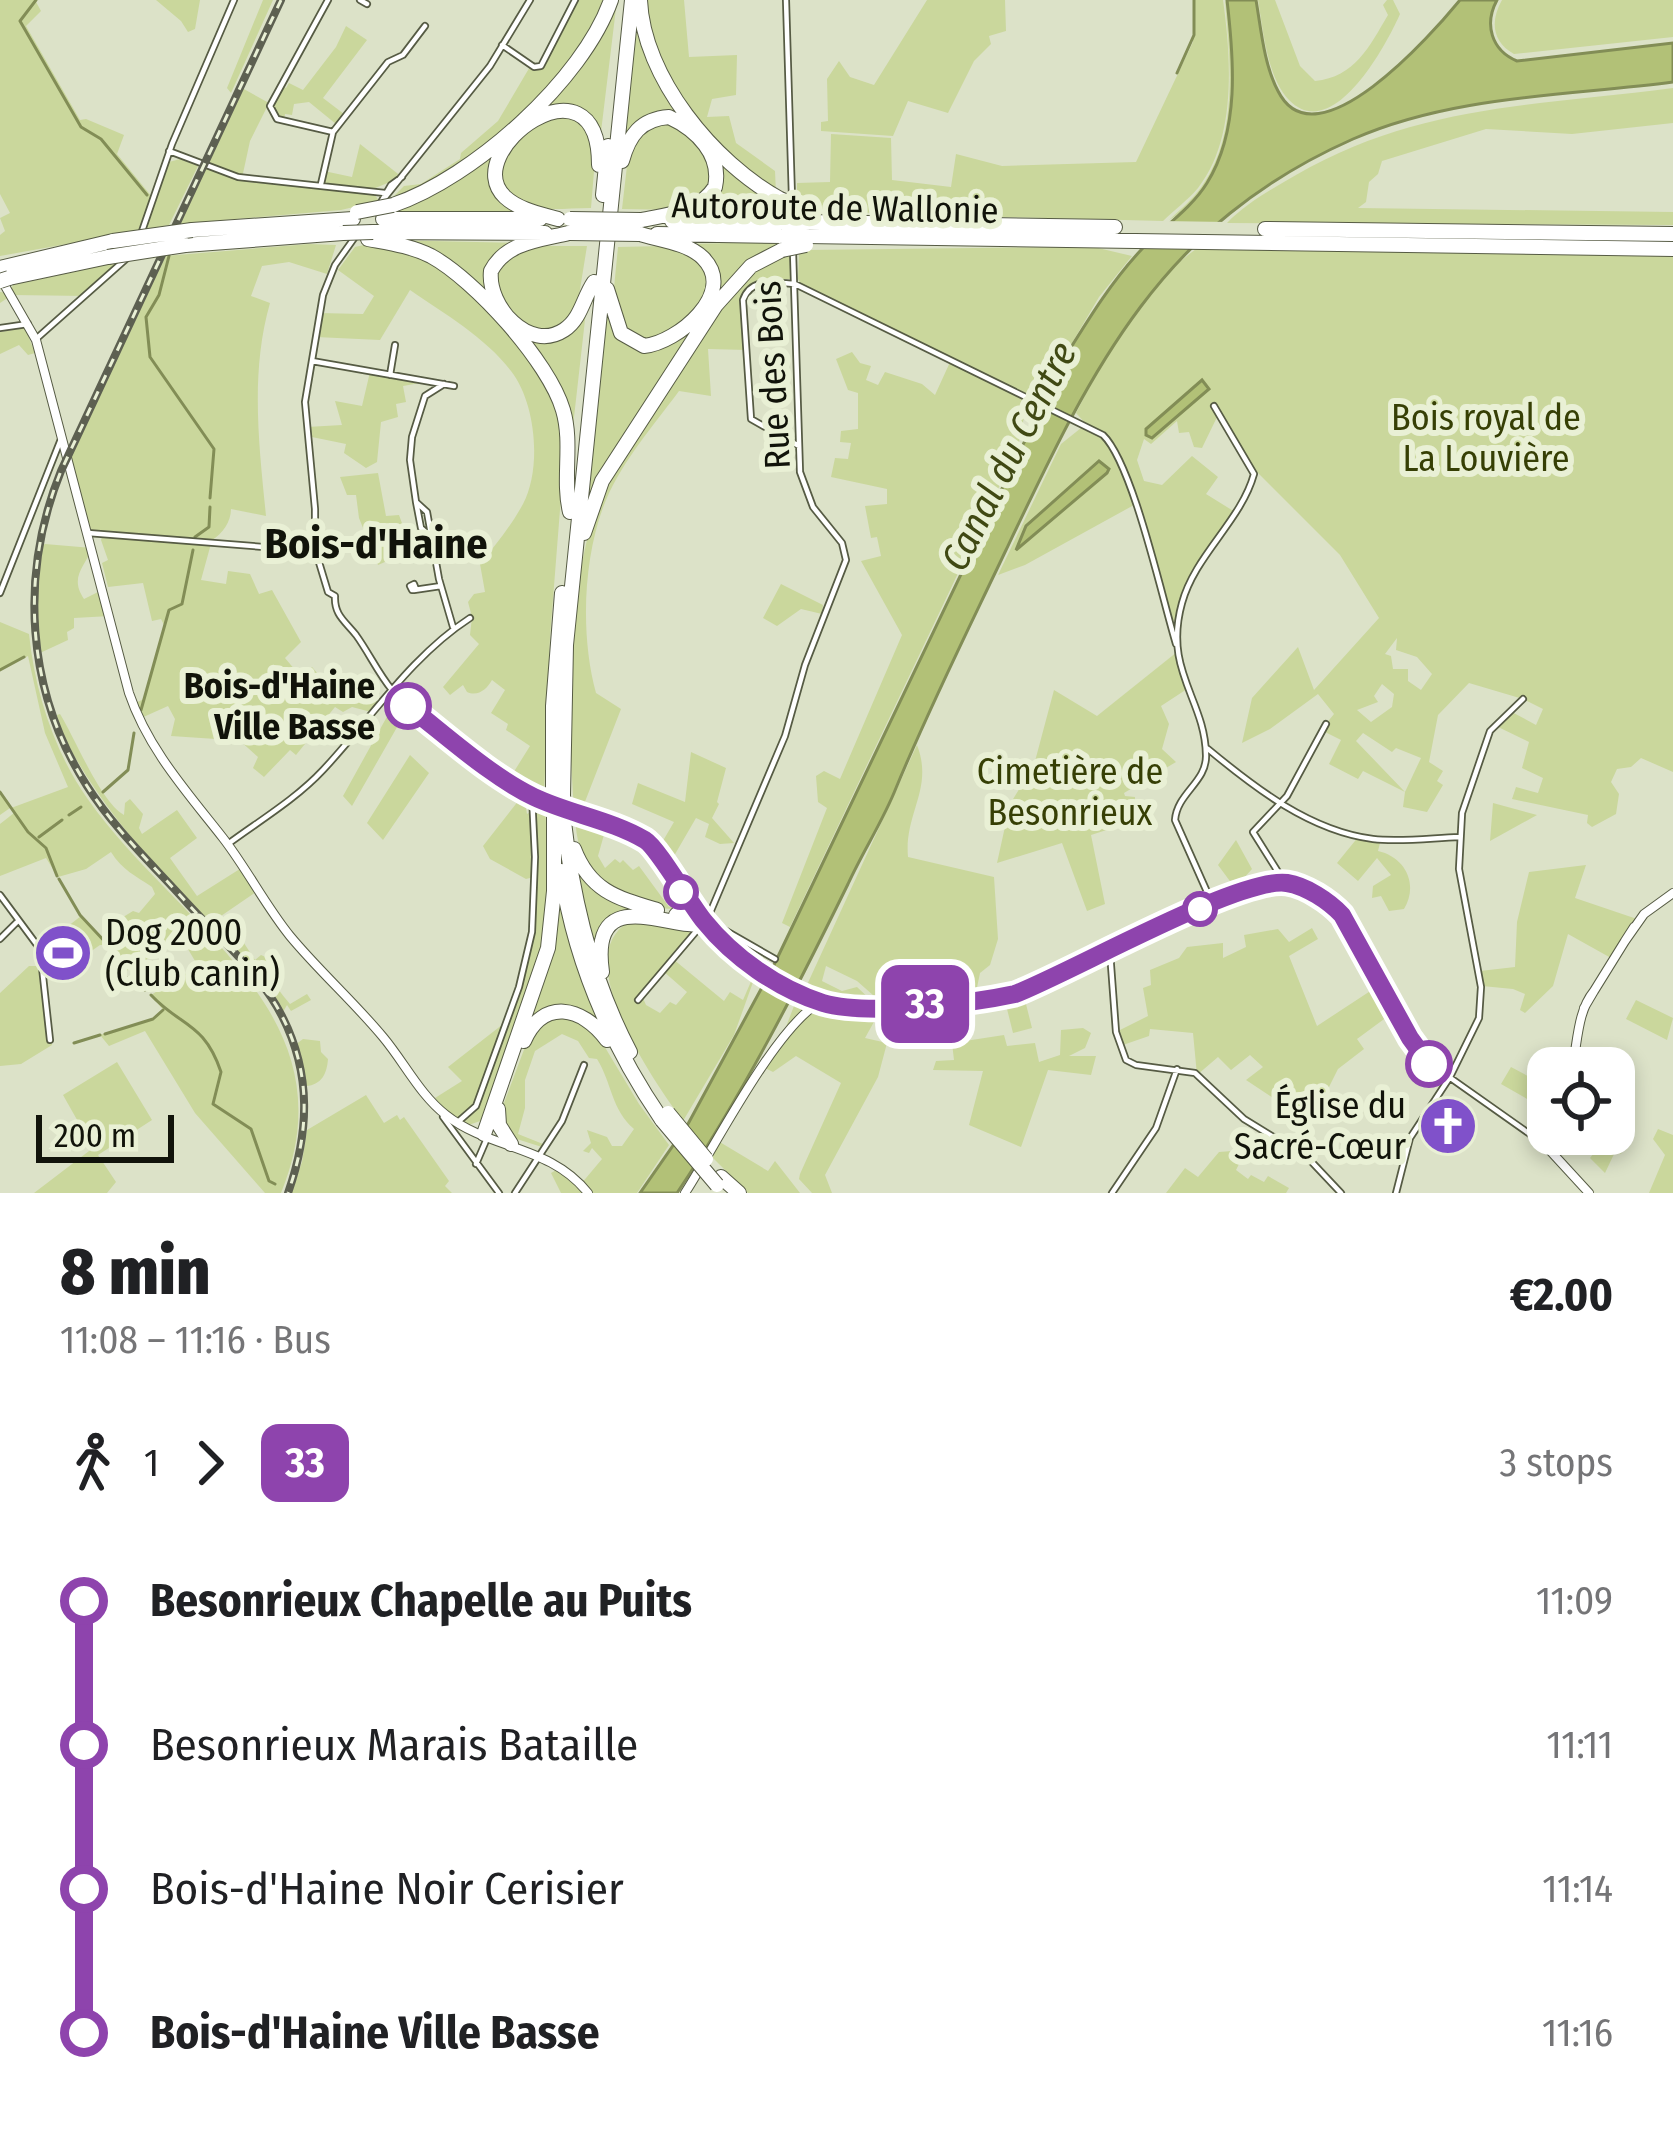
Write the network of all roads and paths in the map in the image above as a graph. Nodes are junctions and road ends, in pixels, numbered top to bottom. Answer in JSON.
{"nodes":[{"id":1,"x":234,"y":0,"type":"edge"},
{"id":2,"x":328,"y":0,"type":"edge"},
{"id":3,"x":530,"y":0,"type":"edge"},
{"id":4,"x":575,"y":0,"type":"edge"},
{"id":5,"x":611,"y":0,"type":"edge"},
{"id":6,"x":623,"y":0,"type":"edge"},
{"id":7,"x":636,"y":0,"type":"edge"},
{"id":8,"x":786,"y":0,"type":"edge"},
{"id":9,"x":425,"y":26,"type":"dead end"},
{"id":10,"x":502,"y":45,"type":"junction"},
{"id":11,"x":333,"y":132,"type":"junction"},
{"id":12,"x":170,"y":151,"type":"junction"},
{"id":13,"x":609,"y":179,"type":"junction"},
{"id":14,"x":321,"y":184,"type":"junction"},
{"id":15,"x":385,"y":195,"type":"junction"},
{"id":16,"x":565,"y":224,"type":"junction"},
{"id":17,"x":346,"y":227,"type":"junction"},
{"id":18,"x":640,"y":227,"type":"junction"},
{"id":19,"x":1115,"y":227,"type":"dead end"},
{"id":20,"x":806,"y":228,"type":"junction"},
{"id":21,"x":1265,"y":229,"type":"dead end"},
{"id":22,"x":928,"y":231,"type":"junction"},
{"id":23,"x":1424,"y":231,"type":"junction"},
{"id":24,"x":1673,"y":234,"type":"edge"},
{"id":25,"x":370,"y":236,"type":"junction"},
{"id":26,"x":782,"y":236,"type":"junction"},
{"id":27,"x":189,"y":237,"type":"junction"},
{"id":28,"x":1399,"y":245,"type":"junction"},
{"id":29,"x":1673,"y":248,"type":"edge"},
{"id":30,"x":2,"y":273,"type":"edge"},
{"id":31,"x":599,"y":278,"type":"junction"},
{"id":32,"x":795,"y":284,"type":"junction"},
{"id":33,"x":51,"y":325,"type":"junction"},
{"id":34,"x":30,"y":327,"type":"junction"},
{"id":35,"x":0,"y":328,"type":"edge"},
{"id":36,"x":35,"y":340,"type":"junction"},
{"id":37,"x":395,"y":345,"type":"dead end"},
{"id":38,"x":312,"y":362,"type":"junction"},
{"id":39,"x":390,"y":375,"type":"junction"},
{"id":40,"x":414,"y":379,"type":"junction"},
{"id":41,"x":444,"y":384,"type":"junction"},
{"id":42,"x":454,"y":386,"type":"dead end"},
{"id":43,"x":425,"y":396,"type":"junction"},
{"id":44,"x":1214,"y":406,"type":"dead end"},
{"id":45,"x":61,"y":439,"type":"junction"},
{"id":46,"x":799,"y":446,"type":"junction"},
{"id":47,"x":570,"y":512,"type":"junction"},
{"id":48,"x":87,"y":533,"type":"junction"},
{"id":49,"x":315,"y":551,"type":"junction"},
{"id":50,"x":573,"y":572,"type":"junction"},
{"id":51,"x":441,"y":586,"type":"junction"},
{"id":52,"x":417,"y":589,"type":"dead end"},
{"id":53,"x":0,"y":593,"type":"edge"},
{"id":54,"x":470,"y":618,"type":"dead end"},
{"id":55,"x":453,"y":629,"type":"junction"},
{"id":56,"x":1176,"y":644,"type":"junction"},
{"id":57,"x":391,"y":689,"type":"junction"},
{"id":58,"x":1523,"y":699,"type":"dead end"},
{"id":59,"x":1327,"y":724,"type":"dead end"},
{"id":60,"x":1205,"y":747,"type":"junction"},
{"id":61,"x":532,"y":796,"type":"junction"},
{"id":62,"x":553,"y":796,"type":"junction"},
{"id":63,"x":1281,"y":803,"type":"junction"},
{"id":64,"x":564,"y":818,"type":"junction"},
{"id":65,"x":1459,"y":837,"type":"junction"},
{"id":66,"x":228,"y":844,"type":"junction"},
{"id":67,"x":1285,"y":883,"type":"junction"},
{"id":68,"x":1673,"y":893,"type":"edge"},
{"id":69,"x":0,"y":895,"type":"edge"},
{"id":70,"x":690,"y":903,"type":"junction"},
{"id":71,"x":1212,"y":903,"type":"junction"},
{"id":72,"x":676,"y":915,"type":"junction"},
{"id":73,"x":17,"y":919,"type":"junction"},
{"id":74,"x":705,"y":921,"type":"junction"},
{"id":75,"x":0,"y":939,"type":"edge"},
{"id":76,"x":1110,"y":952,"type":"junction"},
{"id":77,"x":775,"y":958,"type":"dead end"},
{"id":78,"x":638,"y":1000,"type":"dead end"},
{"id":79,"x":815,"y":1000,"type":"junction"},
{"id":80,"x":610,"y":1012,"type":"junction"},
{"id":81,"x":50,"y":1040,"type":"dead end"},
{"id":82,"x":1577,"y":1047,"type":"edge"},
{"id":83,"x":620,"y":1052,"type":"junction"},
{"id":84,"x":584,"y":1065,"type":"dead end"},
{"id":85,"x":1177,"y":1069,"type":"junction"},
{"id":86,"x":1450,"y":1077,"type":"junction"},
{"id":87,"x":436,"y":1108,"type":"junction"},
{"id":88,"x":494,"y":1112,"type":"junction"},
{"id":89,"x":665,"y":1117,"type":"junction"},
{"id":90,"x":474,"y":1131,"type":"junction"},
{"id":91,"x":1527,"y":1132,"type":"edge"},
{"id":92,"x":511,"y":1144,"type":"junction"},
{"id":93,"x":541,"y":1154,"type":"junction"},
{"id":94,"x":1554,"y":1155,"type":"edge"},
{"id":95,"x":476,"y":1163,"type":"junction"},
{"id":96,"x":721,"y":1185,"type":"edge"},
{"id":97,"x":499,"y":1193,"type":"edge"},
{"id":98,"x":515,"y":1193,"type":"edge"},
{"id":99,"x":588,"y":1193,"type":"edge"},
{"id":100,"x":685,"y":1193,"type":"edge"},
{"id":101,"x":739,"y":1193,"type":"edge"},
{"id":102,"x":1112,"y":1193,"type":"edge"},
{"id":103,"x":1341,"y":1193,"type":"edge"},
{"id":104,"x":1396,"y":1193,"type":"edge"},
{"id":105,"x":1588,"y":1193,"type":"edge"}],
"edges":[{"from":1,"to":12,"type":"street"},
{"from":2,"to":11,"type":"street"},
{"from":3,"to":10,"type":"street"},
{"from":4,"to":10,"type":"street"},
{"from":5,"to":15,"type":"highway"},
{"from":6,"to":13,"type":"highway"},
{"from":7,"to":13,"type":"highway"},
{"from":7,"to":20,"type":"highway","bridge":true},
{"from":8,"to":32,"type":"street","name":"Rue des Bois"},
{"from":9,"to":11,"type":"street"},
{"from":10,"to":15,"type":"street"},
{"from":11,"to":14,"type":"street"},
{"from":12,"to":14,"type":"street"},
{"from":12,"to":33,"type":"street"},
{"from":13,"to":16,"type":"highway"},
{"from":13,"to":18,"type":"highway"},
{"from":13,"to":31,"type":"highway"},
{"from":14,"to":15,"type":"street"},
{"from":15,"to":16,"type":"highway","name":"Autoroute de Wallonie"},
{"from":15,"to":17,"type":"highway","bridge":true},
{"from":15,"to":38,"type":"street"},
{"from":16,"to":18,"type":"highway","name":"Autoroute de Wallonie","bridge":true},
{"from":16,"to":25,"type":"highway","name":"Autoroute de Wallonie"},
{"from":16,"to":31,"type":"highway"},
{"from":17,"to":25,"type":"highway","name":"Autoroute de Wallonie","bridge":true},
{"from":17,"to":27,"type":"highway","name":"Autoroute de Wallonie"},
{"from":17,"to":27,"type":"highway","name":"Autoroute de Wallonie"},
{"from":18,"to":26,"type":"highway","name":"Autoroute de Wallonie"},
{"from":18,"to":31,"type":"highway"},
{"from":19,"to":22,"type":"highway","name":"Autoroute de Wallonie"},
{"from":20,"to":22,"type":"highway"},
{"from":20,"to":22,"type":"highway","name":"Autoroute de Wallonie"},
{"from":20,"to":26,"type":"highway","name":"Autoroute de Wallonie","bridge":true},
{"from":20,"to":26,"type":"highway","bridge":true},
{"from":21,"to":23,"type":"highway"},
{"from":22,"to":28,"type":"highway","name":"Autoroute de Wallonie"},
{"from":23,"to":24,"type":"highway"},
{"from":23,"to":28,"type":"highway"},
{"from":25,"to":47,"type":"highway"},
{"from":26,"to":50,"type":"highway"},
{"from":27,"to":30,"type":"highway","name":"Autoroute de Wallonie","bridge":true},
{"from":28,"to":29,"type":"highway","name":"Autoroute de Wallonie"},
{"from":30,"to":34,"type":"street"},
{"from":31,"to":47,"type":"highway"},
{"from":31,"to":50,"type":"highway"},
{"from":32,"to":46,"type":"street","name":"Rue des Bois"},
{"from":32,"to":46,"type":"street"},
{"from":32,"to":56,"type":"street"},
{"from":33,"to":34,"type":"street"},
{"from":33,"to":36,"type":"street"},
{"from":34,"to":35,"type":"street"},
{"from":34,"to":36,"type":"street"},
{"from":36,"to":45,"type":"street"},
{"from":37,"to":39,"type":"street"},
{"from":38,"to":39,"type":"street"},
{"from":38,"to":49,"type":"street"},
{"from":39,"to":40,"type":"street"},
{"from":40,"to":41,"type":"street"},
{"from":40,"to":43,"type":"street"},
{"from":41,"to":42,"type":"street"},
{"from":41,"to":43,"type":"street"},
{"from":43,"to":51,"type":"street"},
{"from":44,"to":56,"type":"street"},
{"from":45,"to":48,"type":"street"},
{"from":45,"to":53,"type":"street"},
{"from":46,"to":74,"type":"street","name":"Rue des Bois"},
{"from":47,"to":62,"type":"highway"},
{"from":48,"to":49,"type":"street"},
{"from":48,"to":66,"type":"street"},
{"from":49,"to":57,"type":"street"},
{"from":50,"to":62,"type":"highway"},
{"from":51,"to":52,"type":"street"},
{"from":51,"to":55,"type":"street"},
{"from":54,"to":55,"type":"street"},
{"from":55,"to":57,"type":"street"},
{"from":56,"to":60,"type":"street"},
{"from":57,"to":61,"type":"street"},
{"from":57,"to":66,"type":"street"},
{"from":58,"to":65,"type":"street"},
{"from":59,"to":63,"type":"street"},
{"from":60,"to":63,"type":"street"},
{"from":60,"to":71,"type":"street"},
{"from":61,"to":62,"type":"street"},
{"from":61,"to":90,"type":"street"},
{"from":62,"to":64,"type":"highway","bridge":true},
{"from":63,"to":65,"type":"street"},
{"from":63,"to":67,"type":"street"},
{"from":64,"to":70,"type":"street"},
{"from":64,"to":72,"type":"highway"},
{"from":64,"to":80,"type":"highway"},
{"from":64,"to":83,"type":"highway"},
{"from":64,"to":88,"type":"highway"},
{"from":65,"to":86,"type":"street"},
{"from":66,"to":87,"type":"street"},
{"from":67,"to":71,"type":"street"},
{"from":67,"to":86,"type":"street"},
{"from":68,"to":82,"type":"street"},
{"from":69,"to":73,"type":"street"},
{"from":70,"to":72,"type":"highway"},
{"from":70,"to":74,"type":"street"},
{"from":71,"to":76,"type":"street"},
{"from":72,"to":74,"type":"highway"},
{"from":73,"to":75,"type":"street"},
{"from":73,"to":81,"type":"street"},
{"from":74,"to":77,"type":"street"},
{"from":74,"to":78,"type":"street"},
{"from":74,"to":79,"type":"street"},
{"from":74,"to":80,"type":"highway"},
{"from":76,"to":79,"type":"street"},
{"from":76,"to":85,"type":"street"},
{"from":79,"to":100,"type":"street"},
{"from":80,"to":89,"type":"highway"},
{"from":83,"to":88,"type":"highway"},
{"from":83,"to":89,"type":"highway"},
{"from":84,"to":93,"type":"street"},
{"from":85,"to":102,"type":"street"},
{"from":85,"to":103,"type":"street"},
{"from":86,"to":91,"type":"street"},
{"from":86,"to":104,"type":"street"},
{"from":87,"to":90,"type":"street"},
{"from":87,"to":95,"type":"street"},
{"from":88,"to":90,"type":"highway"},
{"from":88,"to":92,"type":"highway"},
{"from":89,"to":96,"type":"highway","bridge":true},
{"from":90,"to":92,"type":"street"},
{"from":90,"to":95,"type":"street"},
{"from":92,"to":93,"type":"street"},
{"from":93,"to":98,"type":"street"},
{"from":93,"to":99,"type":"street"},
{"from":94,"to":105,"type":"street"},
{"from":95,"to":97,"type":"street"},
{"from":96,"to":101,"type":"highway"}]}
